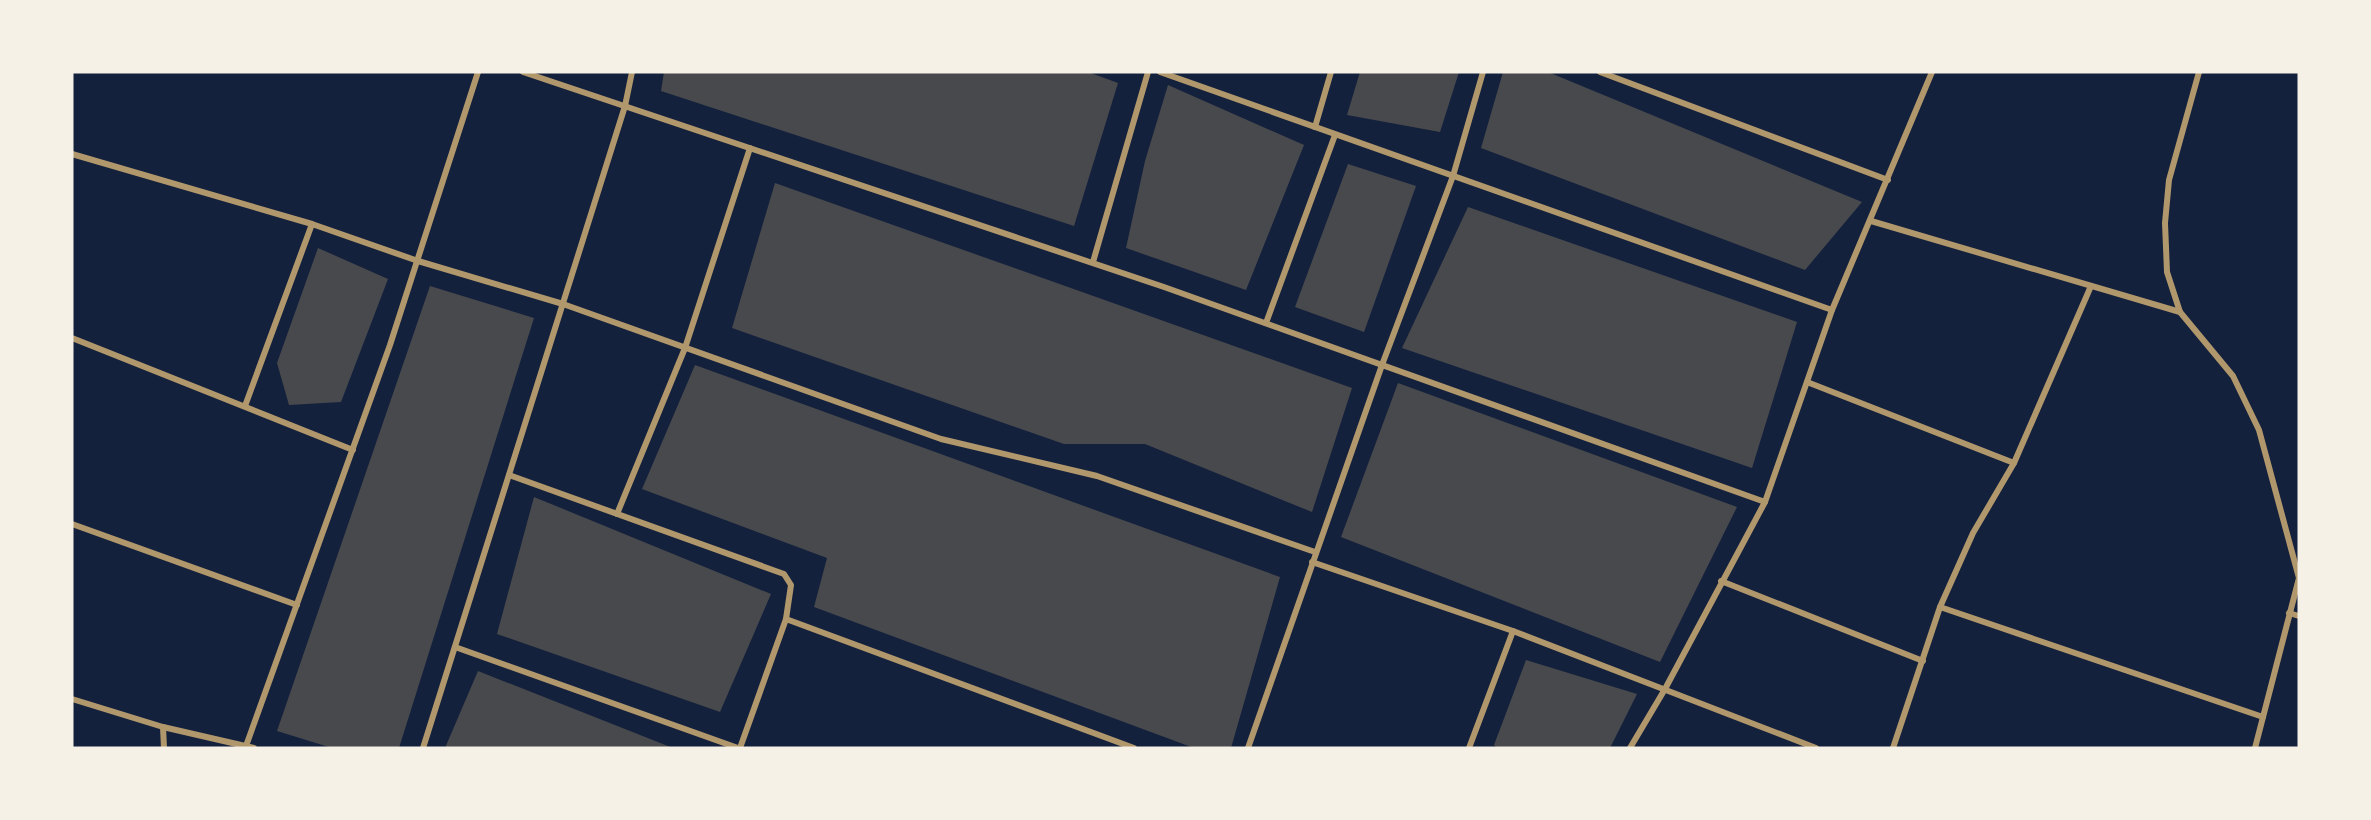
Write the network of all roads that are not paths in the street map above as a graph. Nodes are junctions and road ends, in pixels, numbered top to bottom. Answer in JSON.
{"nodes":[{"id":1,"x":478,"y":72,"type":"edge"},
{"id":2,"x":523,"y":72,"type":"edge"},
{"id":3,"x":632,"y":72,"type":"edge"},
{"id":4,"x":1148,"y":72,"type":"edge"},
{"id":5,"x":1160,"y":72,"type":"edge"},
{"id":6,"x":1331,"y":72,"type":"edge"},
{"id":7,"x":1483,"y":72,"type":"edge"},
{"id":8,"x":1600,"y":72,"type":"edge"},
{"id":9,"x":1932,"y":72,"type":"edge"},
{"id":10,"x":2199,"y":72,"type":"edge"},
{"id":11,"x":626,"y":106,"type":"junction"},
{"id":12,"x":1315,"y":128,"type":"junction"},
{"id":13,"x":1335,"y":135,"type":"junction"},
{"id":14,"x":750,"y":148,"type":"junction"},
{"id":15,"x":72,"y":154,"type":"edge"},
{"id":16,"x":1453,"y":176,"type":"junction"},
{"id":17,"x":1887,"y":180,"type":"junction"},
{"id":18,"x":1870,"y":221,"type":"junction"},
{"id":19,"x":312,"y":224,"type":"junction"},
{"id":20,"x":418,"y":261,"type":"junction"},
{"id":21,"x":1093,"y":262,"type":"junction"},
{"id":22,"x":2091,"y":286,"type":"junction"},
{"id":23,"x":563,"y":304,"type":"junction"},
{"id":24,"x":1832,"y":310,"type":"junction"},
{"id":25,"x":2180,"y":312,"type":"junction"},
{"id":26,"x":1266,"y":323,"type":"junction"},
{"id":27,"x":72,"y":338,"type":"edge"},
{"id":28,"x":685,"y":348,"type":"junction"},
{"id":29,"x":1382,"y":365,"type":"junction"},
{"id":30,"x":1806,"y":382,"type":"junction"},
{"id":31,"x":245,"y":406,"type":"junction"},
{"id":32,"x":353,"y":450,"type":"junction"},
{"id":33,"x":2014,"y":463,"type":"junction"},
{"id":34,"x":509,"y":475,"type":"junction"},
{"id":35,"x":1765,"y":502,"type":"junction"},
{"id":36,"x":617,"y":514,"type":"junction"},
{"id":37,"x":72,"y":524,"type":"edge"},
{"id":38,"x":1315,"y":552,"type":"junction"},
{"id":39,"x":1312,"y":562,"type":"junction"},
{"id":40,"x":2299,"y":578,"type":"edge"},
{"id":41,"x":1721,"y":581,"type":"junction"},
{"id":42,"x":297,"y":605,"type":"junction"},
{"id":43,"x":1940,"y":608,"type":"junction"},
{"id":44,"x":2289,"y":613,"type":"junction"},
{"id":45,"x":2299,"y":616,"type":"edge"},
{"id":46,"x":786,"y":620,"type":"junction"},
{"id":47,"x":1513,"y":631,"type":"junction"},
{"id":48,"x":455,"y":647,"type":"junction"},
{"id":49,"x":1923,"y":661,"type":"junction"},
{"id":50,"x":1665,"y":689,"type":"junction"},
{"id":51,"x":72,"y":699,"type":"edge"},
{"id":52,"x":2263,"y":717,"type":"junction"},
{"id":53,"x":163,"y":727,"type":"junction"},
{"id":54,"x":250,"y":747,"type":"edge"},
{"id":55,"x":164,"y":748,"type":"edge"},
{"id":56,"x":423,"y":748,"type":"edge"},
{"id":57,"x":739,"y":748,"type":"edge"},
{"id":58,"x":1134,"y":748,"type":"edge"},
{"id":59,"x":1248,"y":748,"type":"edge"},
{"id":60,"x":1469,"y":748,"type":"edge"},
{"id":61,"x":1630,"y":748,"type":"edge"},
{"id":62,"x":1816,"y":748,"type":"edge"},
{"id":63,"x":1893,"y":748,"type":"edge"},
{"id":64,"x":2255,"y":748,"type":"edge"}],
"edges":[{"from":1,"to":20,"type":"street"},
{"from":2,"to":11,"type":"street"},
{"from":3,"to":11,"type":"street"},
{"from":4,"to":21,"type":"street"},
{"from":5,"to":12,"type":"street"},
{"from":6,"to":12,"type":"street"},
{"from":7,"to":16,"type":"street"},
{"from":8,"to":17,"type":"street"},
{"from":9,"to":17,"type":"street"},
{"from":10,"to":25,"type":"street"},
{"from":11,"to":14,"type":"street"},
{"from":11,"to":23,"type":"street"},
{"from":12,"to":13,"type":"street"},
{"from":13,"to":16,"type":"street"},
{"from":13,"to":26,"type":"street"},
{"from":14,"to":21,"type":"street"},
{"from":14,"to":28,"type":"street"},
{"from":15,"to":19,"type":"street"},
{"from":16,"to":24,"type":"street"},
{"from":16,"to":29,"type":"street"},
{"from":17,"to":18,"type":"street"},
{"from":18,"to":22,"type":"street"},
{"from":18,"to":24,"type":"street"},
{"from":19,"to":20,"type":"street"},
{"from":19,"to":31,"type":"street"},
{"from":20,"to":23,"type":"street"},
{"from":20,"to":32,"type":"street"},
{"from":21,"to":26,"type":"street"},
{"from":22,"to":25,"type":"street"},
{"from":22,"to":33,"type":"street"},
{"from":23,"to":28,"type":"street"},
{"from":23,"to":34,"type":"street"},
{"from":24,"to":30,"type":"street"},
{"from":25,"to":40,"type":"street"},
{"from":26,"to":29,"type":"street"},
{"from":27,"to":31,"type":"street"},
{"from":28,"to":36,"type":"street"},
{"from":28,"to":38,"type":"street"},
{"from":29,"to":35,"type":"street"},
{"from":29,"to":38,"type":"street"},
{"from":30,"to":33,"type":"street"},
{"from":30,"to":35,"type":"street"},
{"from":31,"to":32,"type":"street"},
{"from":32,"to":42,"type":"street"},
{"from":33,"to":43,"type":"street"},
{"from":34,"to":36,"type":"street"},
{"from":34,"to":48,"type":"street"},
{"from":35,"to":41,"type":"street"},
{"from":36,"to":46,"type":"street"},
{"from":37,"to":42,"type":"street"},
{"from":38,"to":39,"type":"street"},
{"from":39,"to":47,"type":"street"},
{"from":39,"to":59,"type":"street"},
{"from":40,"to":44,"type":"street"},
{"from":41,"to":49,"type":"street"},
{"from":41,"to":50,"type":"street"},
{"from":42,"to":54,"type":"street"},
{"from":43,"to":49,"type":"street"},
{"from":43,"to":52,"type":"street"},
{"from":44,"to":45,"type":"street"},
{"from":44,"to":52,"type":"street"},
{"from":46,"to":57,"type":"street"},
{"from":46,"to":58,"type":"street"},
{"from":47,"to":50,"type":"street"},
{"from":47,"to":60,"type":"street"},
{"from":48,"to":56,"type":"street"},
{"from":48,"to":57,"type":"street"},
{"from":49,"to":63,"type":"street"},
{"from":50,"to":61,"type":"street"},
{"from":50,"to":62,"type":"street"},
{"from":51,"to":53,"type":"street"},
{"from":52,"to":64,"type":"street"},
{"from":53,"to":54,"type":"street"},
{"from":53,"to":55,"type":"street"}]}
